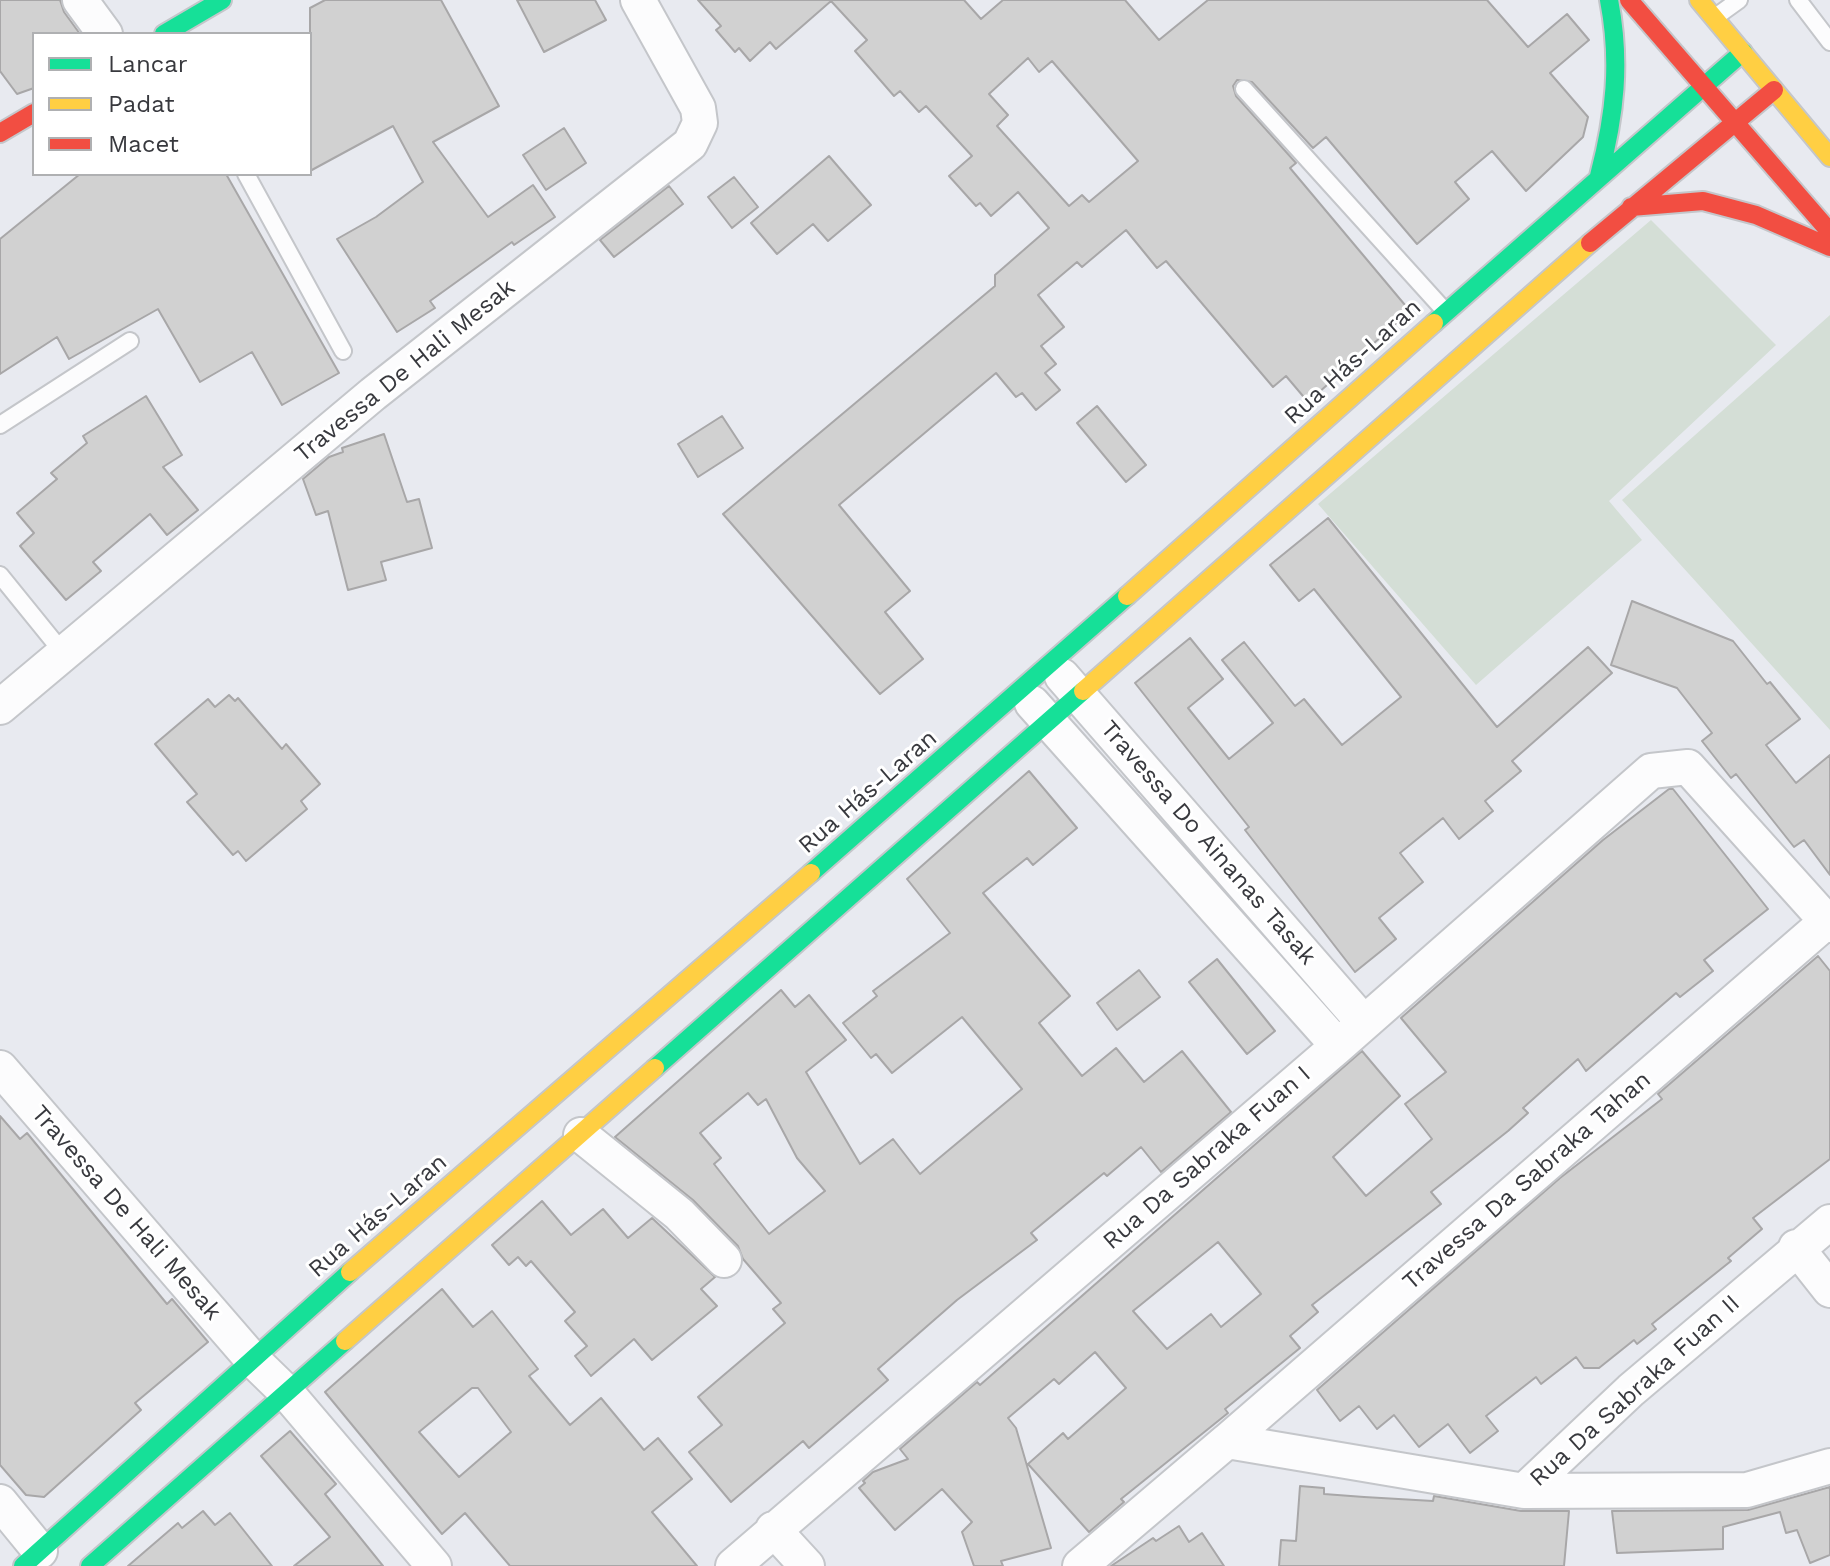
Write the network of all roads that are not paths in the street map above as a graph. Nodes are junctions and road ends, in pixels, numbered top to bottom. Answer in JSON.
{"nodes":[{"id":1,"x":80,"y":0,"type":"edge"},
{"id":2,"x":222,"y":0,"type":"edge"},
{"id":3,"x":638,"y":0,"type":"edge"},
{"id":4,"x":1609,"y":0,"type":"edge"},
{"id":5,"x":1629,"y":0,"type":"edge"},
{"id":6,"x":1699,"y":0,"type":"edge"},
{"id":7,"x":1739,"y":0,"type":"edge"},
{"id":8,"x":1798,"y":0,"type":"edge"},
{"id":9,"x":1714,"y":18,"type":"junction"},
{"id":10,"x":103,"y":32,"type":"edge"},
{"id":11,"x":169,"y":32,"type":"edge"},
{"id":12,"x":1830,"y":42,"type":"edge"},
{"id":13,"x":1743,"y":52,"type":"junction"},
{"id":14,"x":1703,"y":88,"type":"junction"},
{"id":15,"x":1244,"y":89,"type":"dead end"},
{"id":16,"x":1774,"y":90,"type":"junction"},
{"id":17,"x":32,"y":114,"type":"edge"},
{"id":18,"x":1737,"y":123,"type":"junction"},
{"id":19,"x":0,"y":133,"type":"edge"},
{"id":20,"x":1830,"y":157,"type":"edge"},
{"id":21,"x":247,"y":176,"type":"edge"},
{"id":22,"x":1599,"y":176,"type":"junction"},
{"id":23,"x":1631,"y":207,"type":"junction"},
{"id":24,"x":1830,"y":232,"type":"edge"},
{"id":25,"x":1830,"y":247,"type":"edge"},
{"id":26,"x":1445,"y":312,"type":"junction"},
{"id":27,"x":130,"y":341,"type":"dead end"},
{"id":28,"x":343,"y":351,"type":"dead end"},
{"id":29,"x":0,"y":425,"type":"edge"},
{"id":30,"x":0,"y":575,"type":"edge"},
{"id":31,"x":64,"y":654,"type":"junction"},
{"id":32,"x":1052,"y":664,"type":"junction"},
{"id":33,"x":1021,"y":691,"type":"junction"},
{"id":34,"x":1079,"y":694,"type":"junction"},
{"id":35,"x":0,"y":707,"type":"edge"},
{"id":36,"x":1050,"y":723,"type":"junction"},
{"id":37,"x":1828,"y":923,"type":"edge"},
{"id":38,"x":1364,"y":1023,"type":"junction"},
{"id":39,"x":1338,"y":1046,"type":"junction"},
{"id":40,"x":0,"y":1068,"type":"edge"},
{"id":41,"x":581,"y":1135,"type":"junction"},
{"id":42,"x":1830,"y":1222,"type":"edge"},
{"id":43,"x":1796,"y":1247,"type":"junction"},
{"id":44,"x":724,"y":1260,"type":"dead end"},
{"id":45,"x":1830,"y":1290,"type":"edge"},
{"id":46,"x":251,"y":1358,"type":"junction"},
{"id":47,"x":287,"y":1393,"type":"junction"},
{"id":48,"x":1227,"y":1441,"type":"junction"},
{"id":49,"x":1830,"y":1466,"type":"edge"},
{"id":50,"x":1524,"y":1491,"type":"junction"},
{"id":51,"x":0,"y":1502,"type":"edge"},
{"id":52,"x":773,"y":1529,"type":"junction"},
{"id":53,"x":31,"y":1559,"type":"edge"},
{"id":54,"x":90,"y":1566,"type":"edge"},
{"id":55,"x":434,"y":1566,"type":"edge"},
{"id":56,"x":733,"y":1566,"type":"edge"},
{"id":57,"x":807,"y":1566,"type":"edge"},
{"id":58,"x":1080,"y":1566,"type":"edge"}],
"edges":[{"from":1,"to":10,"type":"street"},
{"from":2,"to":11,"type":"main road"},
{"from":3,"to":31,"type":"street","name":"Travessa De Hali Mesak"},
{"from":4,"to":22,"type":"main road"},
{"from":5,"to":14,"type":"main road"},
{"from":6,"to":9,"type":"main road"},
{"from":7,"to":9,"type":"lane"},
{"from":8,"to":12,"type":"lane"},
{"from":9,"to":13,"type":"main road"},
{"from":13,"to":14,"type":"main road","name":"Rua Hás-Laran"},
{"from":13,"to":16,"type":"main road"},
{"from":14,"to":18,"type":"main road"},
{"from":14,"to":22,"type":"main road","name":"Rua Hás-Laran"},
{"from":15,"to":26,"type":"lane"},
{"from":16,"to":18,"type":"main road"},
{"from":16,"to":20,"type":"main road"},
{"from":17,"to":19,"type":"main road"},
{"from":18,"to":23,"type":"main road"},
{"from":18,"to":24,"type":"main road"},
{"from":21,"to":28,"type":"lane"},
{"from":22,"to":26,"type":"main road","name":"Rua Hás-Laran"},
{"from":23,"to":25,"type":"main road"},
{"from":23,"to":34,"type":"main road"},
{"from":26,"to":32,"type":"main road","name":"Rua Hás-Laran"},
{"from":27,"to":29,"type":"lane"},
{"from":30,"to":31,"type":"lane"},
{"from":31,"to":35,"type":"street","name":"Travessa De Hali Mesak"},
{"from":32,"to":33,"type":"main road","name":"Rua Hás-Laran"},
{"from":32,"to":34,"type":"street","name":"Travessa Do Ainanas Tasak"},
{"from":33,"to":36,"type":"street","name":"Travessa Do Ainanas Tasak"},
{"from":33,"to":46,"type":"main road","name":"Rua Hás-Laran"},
{"from":34,"to":36,"type":"main road"},
{"from":34,"to":38,"type":"street","name":"Travessa Do Ainanas Tasak"},
{"from":36,"to":39,"type":"street","name":"Travessa Do Ainanas Tasak"},
{"from":36,"to":41,"type":"main road"},
{"from":37,"to":38,"type":"street","name":"Rua Da Sabraka Fuan I"},
{"from":37,"to":48,"type":"street","name":"Travessa Da Sabraka Tahan"},
{"from":38,"to":39,"type":"street","name":"Rua Da Sabraka Fuan I"},
{"from":39,"to":52,"type":"street","name":"Rua Da Sabraka Fuan I"},
{"from":40,"to":46,"type":"street","name":"Travessa De Hali Mesak"},
{"from":41,"to":44,"type":"street"},
{"from":41,"to":47,"type":"main road"},
{"from":42,"to":43,"type":"street","name":"Rua Da Sabraka Fuan II"},
{"from":43,"to":45,"type":"street"},
{"from":43,"to":50,"type":"street","name":"Rua Da Sabraka Fuan II"},
{"from":46,"to":47,"type":"street","name":"Travessa De Hali Mesak"},
{"from":46,"to":53,"type":"main road","name":"Rua Hás-Laran"},
{"from":47,"to":54,"type":"main road"},
{"from":47,"to":55,"type":"street","name":"Travessa De Hali Mesak"},
{"from":48,"to":50,"type":"street","name":"Rua Da Sabraka Fuan II"},
{"from":48,"to":58,"type":"street"},
{"from":49,"to":50,"type":"street"},
{"from":51,"to":53,"type":"street"},
{"from":52,"to":56,"type":"street","name":"Rua Da Sabraka Fuan I"},
{"from":52,"to":57,"type":"street"}]}
